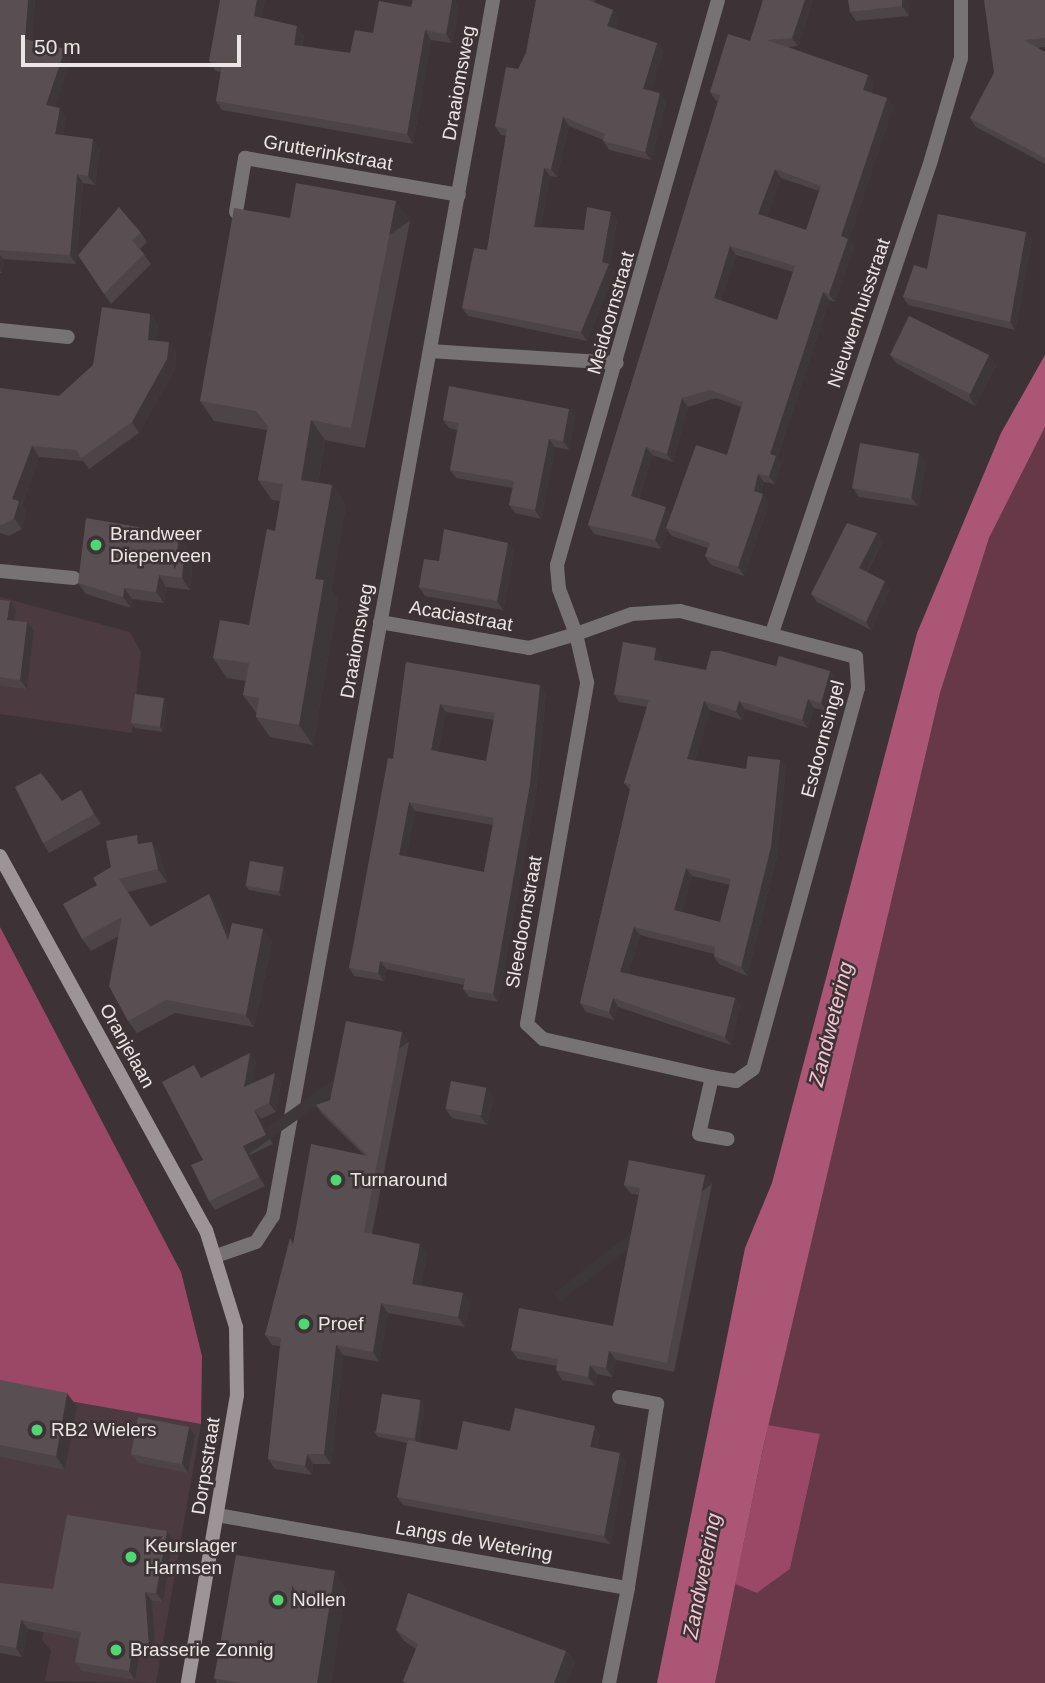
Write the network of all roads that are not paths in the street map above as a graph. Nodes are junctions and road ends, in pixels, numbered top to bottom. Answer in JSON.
{"nodes":[{"id":1,"x":493,"y":0,"type":"edge"},
{"id":2,"x":718,"y":0,"type":"edge"},
{"id":3,"x":961,"y":0,"type":"edge"},
{"id":4,"x":459,"y":195,"type":"junction"},
{"id":5,"x":236,"y":212,"type":"edge"},
{"id":6,"x":0,"y":330,"type":"edge"},
{"id":7,"x":68,"y":337,"type":"dead end"},
{"id":8,"x":429,"y":351,"type":"junction"},
{"id":9,"x":617,"y":363,"type":"junction"},
{"id":10,"x":0,"y":571,"type":"edge"},
{"id":11,"x":74,"y":578,"type":"dead end"},
{"id":12,"x":380,"y":622,"type":"junction"},
{"id":13,"x":772,"y":633,"type":"junction"},
{"id":14,"x":576,"y":634,"type":"junction"},
{"id":15,"x":0,"y":856,"type":"edge"},
{"id":16,"x":712,"y":1077,"type":"junction"},
{"id":17,"x":728,"y":1139,"type":"dead end"},
{"id":18,"x":216,"y":1256,"type":"junction"},
{"id":19,"x":619,"y":1397,"type":"dead end"},
{"id":20,"x":217,"y":1515,"type":"junction"},
{"id":21,"x":628,"y":1588,"type":"junction"},
{"id":22,"x":188,"y":1683,"type":"edge"},
{"id":23,"x":609,"y":1683,"type":"edge"}],
"edges":[{"from":1,"to":4,"type":"street","name":"Draaiomsweg"},
{"from":2,"to":9,"type":"street","name":"Meidoornstraat"},
{"from":3,"to":13,"type":"street","name":"Nieuwenhuisstraat"},
{"from":4,"to":5,"type":"street","name":"Grutterinkstraat"},
{"from":4,"to":8,"type":"street","name":"Draaiomsweg"},
{"from":6,"to":7,"type":"street"},
{"from":8,"to":9,"type":"street"},
{"from":8,"to":12,"type":"street","name":"Draaiomsweg"},
{"from":9,"to":14,"type":"street","name":"Meidoornstraat"},
{"from":10,"to":11,"type":"street"},
{"from":12,"to":14,"type":"street","name":"Acaciastraat"},
{"from":12,"to":18,"type":"street","name":"Draaiomsweg"},
{"from":13,"to":14,"type":"street","name":"Esdoornsingel"},
{"from":13,"to":16,"type":"street","name":"Esdoornsingel"},
{"from":14,"to":16,"type":"street","name":"Sleedoornstraat"},
{"from":15,"to":18,"type":"street","name":"Oranjelaan"},
{"from":16,"to":17,"type":"street"},
{"from":18,"to":20,"type":"street","name":"Dorpsstraat"},
{"from":19,"to":21,"type":"street"},
{"from":20,"to":21,"type":"street","name":"Langs de Wetering"},
{"from":20,"to":22,"type":"street","name":"Dorpsstraat"},
{"from":21,"to":23,"type":"street"}]}
